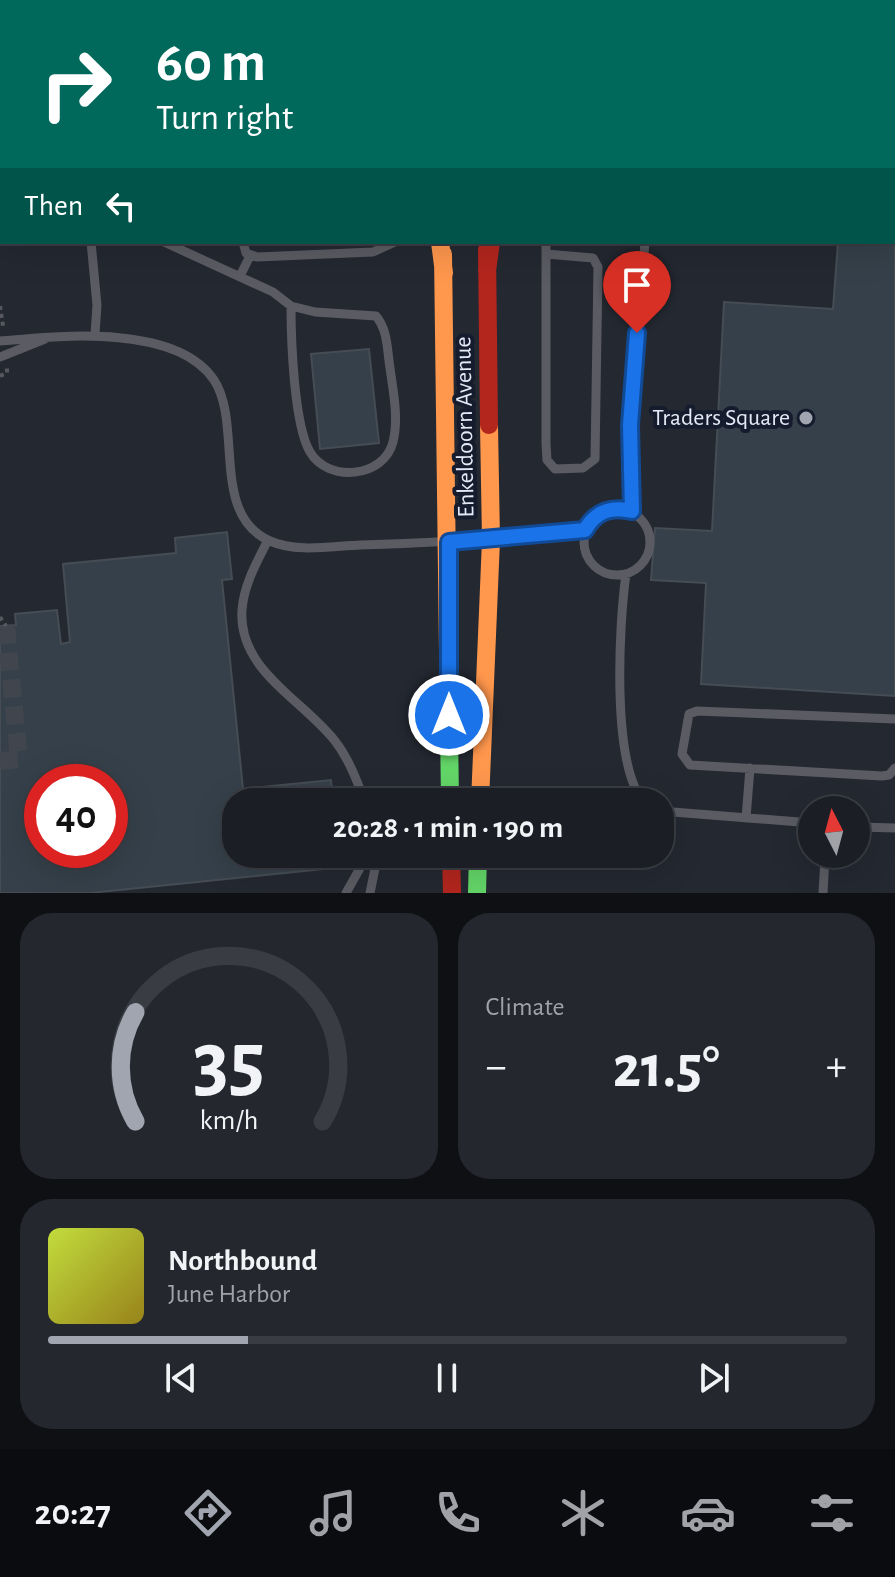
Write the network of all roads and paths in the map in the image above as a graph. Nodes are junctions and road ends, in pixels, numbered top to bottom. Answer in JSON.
{"nodes":[{"id":1,"x":91,"y":244,"type":"edge"},
{"id":2,"x":168,"y":244,"type":"edge"},
{"id":3,"x":244,"y":244,"type":"edge"},
{"id":4,"x":391,"y":244,"type":"edge"},
{"id":5,"x":441,"y":244,"type":"edge"},
{"id":6,"x":489,"y":244,"type":"edge"},
{"id":7,"x":546,"y":244,"type":"edge"},
{"id":8,"x":645,"y":244,"type":"edge"},
{"id":9,"x":546,"y":254,"type":"junction"},
{"id":10,"x":250,"y":256,"type":"junction"},
{"id":11,"x":240,"y":276,"type":"junction"},
{"id":12,"x":0,"y":306,"type":"edge"},
{"id":13,"x":291,"y":306,"type":"junction"},
{"id":14,"x":95,"y":334,"type":"junction"},
{"id":15,"x":56,"y":335,"type":"junction"},
{"id":16,"x":3,"y":340,"type":"edge"},
{"id":17,"x":0,"y":357,"type":"edge"},
{"id":18,"x":632,"y":511,"type":"junction"},
{"id":19,"x":585,"y":530,"type":"junction"},
{"id":20,"x":268,"y":540,"type":"junction"},
{"id":21,"x":491,"y":540,"type":"junction"},
{"id":22,"x":449,"y":542,"type":"junction"},
{"id":23,"x":626,"y":574,"type":"junction"},
{"id":24,"x":0,"y":617,"type":"edge"},
{"id":25,"x":6,"y":626,"type":"dead end"},
{"id":26,"x":895,"y":719,"type":"edge"},
{"id":27,"x":750,"y":768,"type":"junction"},
{"id":28,"x":895,"y":768,"type":"edge"},
{"id":29,"x":360,"y":788,"type":"edge"},
{"id":30,"x":450,"y":788,"type":"edge"},
{"id":31,"x":481,"y":788,"type":"edge"},
{"id":32,"x":635,"y":788,"type":"edge"},
{"id":33,"x":674,"y":812,"type":"edge"},
{"id":34,"x":746,"y":818,"type":"junction"},
{"id":35,"x":798,"y":823,"type":"edge"},
{"id":36,"x":870,"y":826,"type":"edge"},
{"id":37,"x":895,"y":828,"type":"edge"},
{"id":38,"x":360,"y":868,"type":"edge"},
{"id":39,"x":375,"y":868,"type":"edge"},
{"id":40,"x":451,"y":868,"type":"edge"},
{"id":41,"x":478,"y":868,"type":"edge"},
{"id":42,"x":822,"y":868,"type":"edge"},
{"id":43,"x":346,"y":893,"type":"edge"},
{"id":44,"x":370,"y":893,"type":"edge"},
{"id":45,"x":452,"y":893,"type":"edge"},
{"id":46,"x":477,"y":893,"type":"edge"},
{"id":47,"x":823,"y":893,"type":"edge"}],
"edges":[{"from":1,"to":14,"type":"lane"},
{"from":2,"to":11,"type":"lane"},
{"from":3,"to":10,"type":"lane"},
{"from":4,"to":10,"type":"lane"},
{"from":5,"to":22,"type":"street","name":"Enkeldoorn Avenue"},
{"from":6,"to":21,"type":"street","name":"Enkeldoorn Avenue"},
{"from":7,"to":9,"type":"lane"},
{"from":8,"to":18,"type":"lane"},
{"from":9,"to":9,"type":"lane"},
{"from":10,"to":11,"type":"lane"},
{"from":11,"to":13,"type":"lane"},
{"from":12,"to":16,"type":"path"},
{"from":13,"to":13,"type":"lane"},
{"from":14,"to":15,"type":"lane"},
{"from":14,"to":20,"type":"lane"},
{"from":15,"to":16,"type":"lane"},
{"from":15,"to":17,"type":"lane"},
{"from":18,"to":19,"type":"lane"},
{"from":18,"to":23,"type":"lane"},
{"from":19,"to":21,"type":"lane"},
{"from":19,"to":23,"type":"lane"},
{"from":20,"to":22,"type":"lane"},
{"from":20,"to":29,"type":"lane"},
{"from":21,"to":22,"type":"lane"},
{"from":21,"to":31,"type":"street","name":"Enkeldoorn Avenue"},
{"from":22,"to":30,"type":"street","name":"Enkeldoorn Avenue"},
{"from":23,"to":32,"type":"lane"},
{"from":24,"to":25,"type":"path"},
{"from":26,"to":27,"type":"lane"},
{"from":27,"to":28,"type":"lane"},
{"from":27,"to":34,"type":"lane"},
{"from":33,"to":34,"type":"lane"},
{"from":34,"to":35,"type":"lane"},
{"from":36,"to":37,"type":"lane"},
{"from":38,"to":43,"type":"lane"},
{"from":39,"to":44,"type":"lane"},
{"from":40,"to":45,"type":"street"},
{"from":41,"to":46,"type":"street"},
{"from":42,"to":47,"type":"lane"}]}
